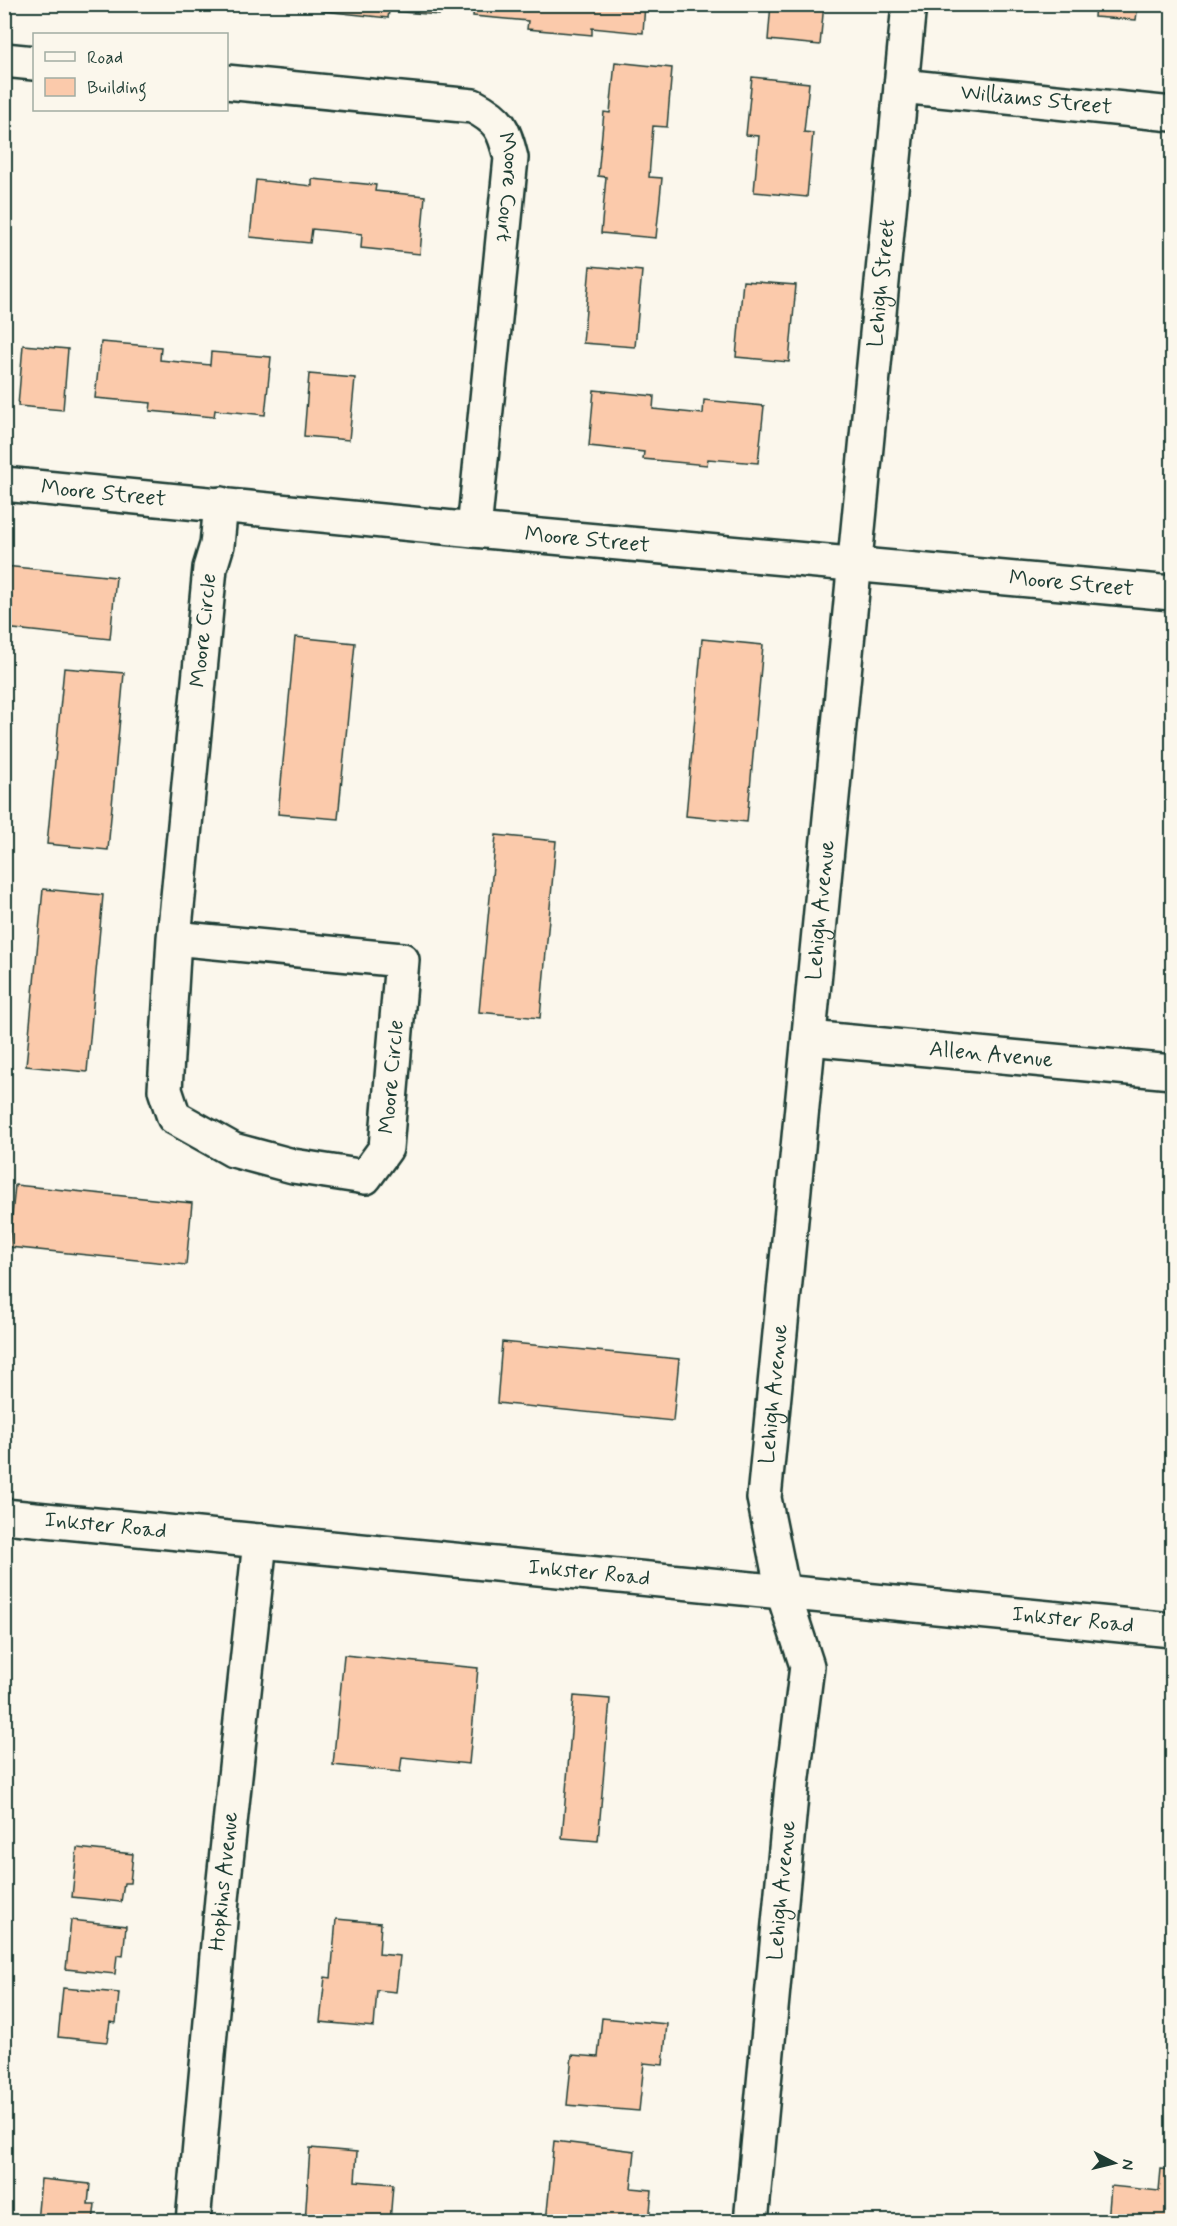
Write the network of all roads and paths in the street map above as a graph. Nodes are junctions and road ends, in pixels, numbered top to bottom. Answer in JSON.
{"nodes":[{"id":1,"x":909,"y":4,"type":"edge"},
{"id":2,"x":4,"y":60,"type":"edge"},
{"id":3,"x":33,"y":63,"type":"edge"},
{"id":4,"x":228,"y":82,"type":"edge"},
{"id":5,"x":901,"y":86,"type":"junction"},
{"id":6,"x":1173,"y":114,"type":"edge"},
{"id":7,"x":4,"y":484,"type":"edge"},
{"id":8,"x":221,"y":504,"type":"junction"},
{"id":9,"x":474,"y":530,"type":"junction"},
{"id":10,"x":856,"y":563,"type":"junction"},
{"id":11,"x":1173,"y":593,"type":"edge"},
{"id":12,"x":174,"y":938,"type":"junction"},
{"id":13,"x":809,"y":1038,"type":"junction"},
{"id":14,"x":1173,"y":1072,"type":"edge"},
{"id":15,"x":4,"y":1516,"type":"edge"},
{"id":16,"x":260,"y":1541,"type":"junction"},
{"id":17,"x":783,"y":1592,"type":"junction"},
{"id":18,"x":1173,"y":1630,"type":"edge"},
{"id":19,"x":193,"y":2222,"type":"edge"},
{"id":20,"x":751,"y":2222,"type":"edge"}],
"edges":[{"from":1,"to":5,"type":"street","name":"Lehigh Street"},
{"from":2,"to":3,"type":"street"},
{"from":4,"to":9,"type":"street","name":"Moore Court"},
{"from":5,"to":6,"type":"street","name":"Williams Street"},
{"from":5,"to":10,"type":"street","name":"Lehigh Street"},
{"from":7,"to":8,"type":"street","name":"Moore Street"},
{"from":8,"to":9,"type":"street","name":"Moore Street"},
{"from":8,"to":12,"type":"street","name":"Moore Circle"},
{"from":9,"to":10,"type":"street","name":"Moore Street"},
{"from":10,"to":11,"type":"street","name":"Moore Street"},
{"from":10,"to":13,"type":"street","name":"Lehigh Avenue"},
{"from":12,"to":12,"type":"street","name":"Moore Circle"},
{"from":13,"to":14,"type":"street","name":"Allen Avenue"},
{"from":13,"to":17,"type":"street","name":"Lehigh Avenue"},
{"from":15,"to":16,"type":"street","name":"Inkster Road"},
{"from":16,"to":17,"type":"street","name":"Inkster Road"},
{"from":16,"to":19,"type":"street","name":"Hopkins Avenue"},
{"from":17,"to":18,"type":"street","name":"Inkster Road"},
{"from":17,"to":20,"type":"street","name":"Lehigh Avenue"}]}
